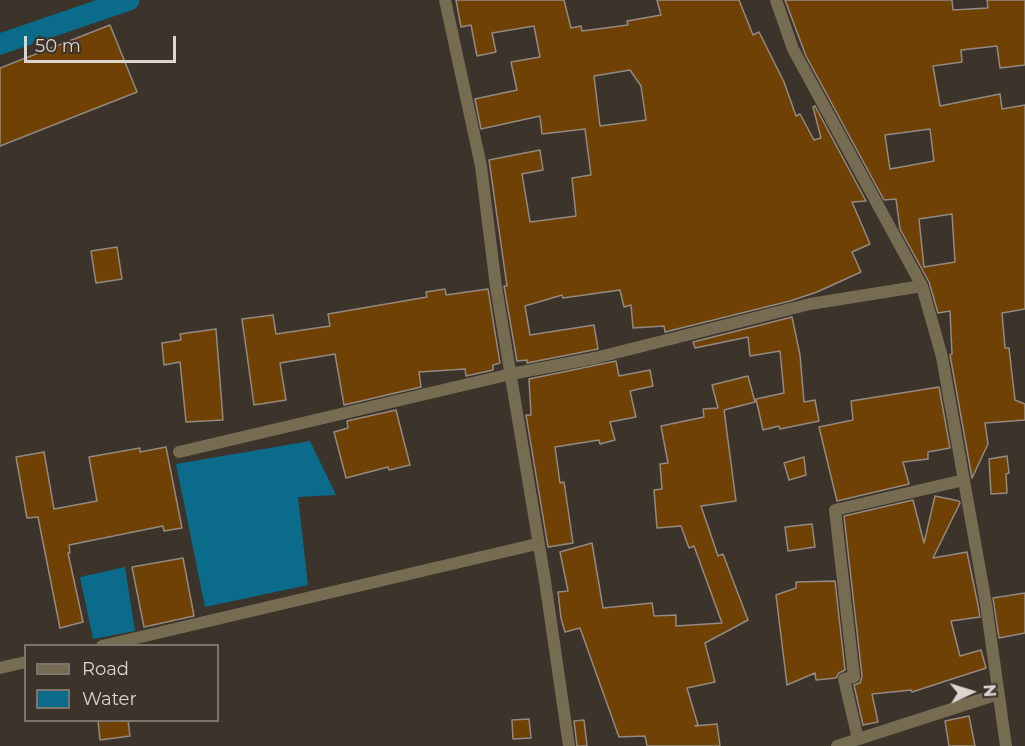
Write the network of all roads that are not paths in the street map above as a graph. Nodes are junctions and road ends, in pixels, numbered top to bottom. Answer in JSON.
{"nodes":[{"id":1,"x":445,"y":0,"type":"edge"},
{"id":2,"x":776,"y":0,"type":"edge"},
{"id":3,"x":922,"y":286,"type":"junction"},
{"id":4,"x":511,"y":374,"type":"junction"},
{"id":5,"x":178,"y":452,"type":"dead end"},
{"id":6,"x":964,"y":480,"type":"junction"},
{"id":7,"x":537,"y":544,"type":"junction"},
{"id":8,"x":106,"y":644,"type":"edge"},
{"id":9,"x":24,"y":662,"type":"edge"},
{"id":10,"x":0,"y":668,"type":"edge"},
{"id":11,"x":998,"y":694,"type":"junction"},
{"id":12,"x":858,"y":739,"type":"junction"},
{"id":13,"x":569,"y":746,"type":"edge"},
{"id":14,"x":837,"y":746,"type":"edge"},
{"id":15,"x":1006,"y":746,"type":"edge"}],
"edges":[{"from":1,"to":4,"type":"street"},
{"from":2,"to":3,"type":"street"},
{"from":3,"to":4,"type":"street"},
{"from":3,"to":6,"type":"street"},
{"from":4,"to":5,"type":"street"},
{"from":4,"to":7,"type":"street"},
{"from":6,"to":11,"type":"street"},
{"from":6,"to":12,"type":"street"},
{"from":7,"to":8,"type":"street"},
{"from":7,"to":13,"type":"street"},
{"from":9,"to":10,"type":"street"},
{"from":11,"to":12,"type":"street"},
{"from":11,"to":15,"type":"street"},
{"from":12,"to":14,"type":"street"}]}
